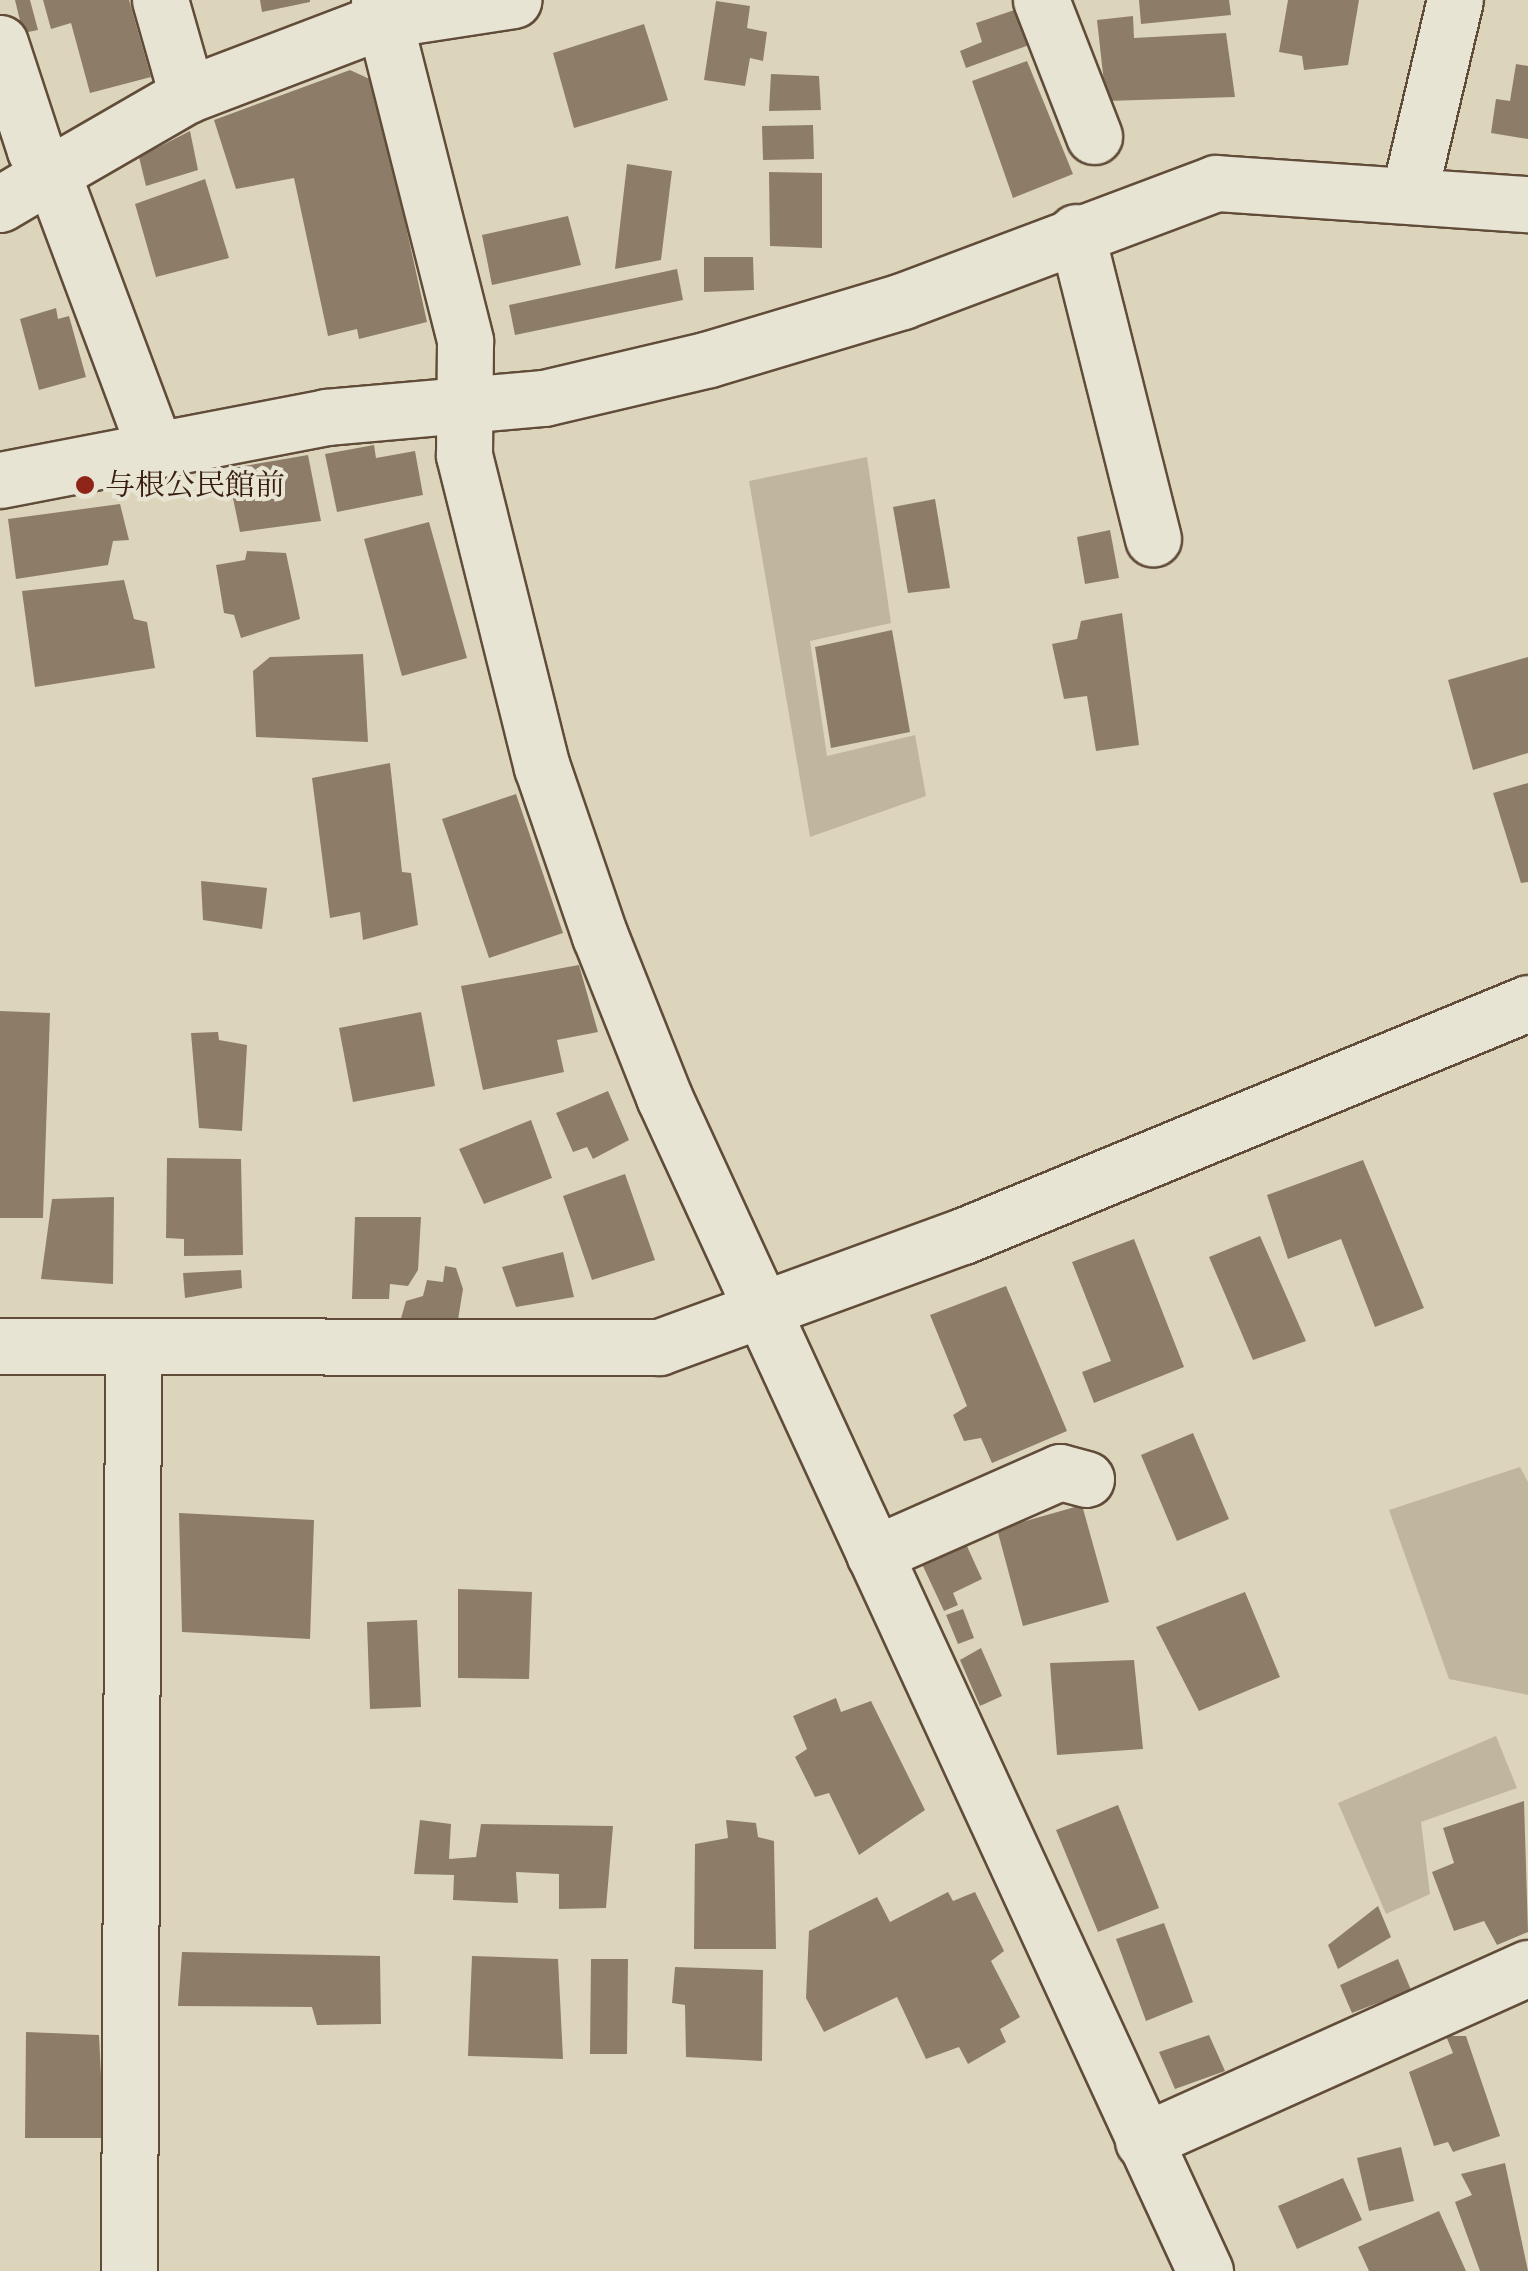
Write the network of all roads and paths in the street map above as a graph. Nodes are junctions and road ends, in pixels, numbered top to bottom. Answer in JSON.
{"nodes":[{"id":1,"x":160,"y":0,"type":"edge"},
{"id":2,"x":513,"y":0,"type":"edge"},
{"id":3,"x":1041,"y":0,"type":"edge"},
{"id":4,"x":1455,"y":0,"type":"edge"},
{"id":5,"x":381,"y":10,"type":"edge"},
{"id":6,"x":0,"y":44,"type":"edge"},
{"id":7,"x":187,"y":94,"type":"junction"},
{"id":8,"x":1094,"y":136,"type":"dead end"},
{"id":9,"x":52,"y":173,"type":"junction"},
{"id":10,"x":1410,"y":190,"type":"junction"},
{"id":11,"x":0,"y":204,"type":"edge"},
{"id":12,"x":1528,"y":204,"type":"edge"},
{"id":13,"x":1076,"y":232,"type":"junction"},
{"id":14,"x":460,"y":406,"type":"junction"},
{"id":15,"x":154,"y":446,"type":"junction"},
{"id":16,"x":0,"y":480,"type":"edge"},
{"id":17,"x":1153,"y":538,"type":"dead end"},
{"id":18,"x":1528,"y":1004,"type":"edge"},
{"id":19,"x":763,"y":1308,"type":"junction"},
{"id":20,"x":0,"y":1346,"type":"edge"},
{"id":21,"x":133,"y":1346,"type":"junction"},
{"id":22,"x":1086,"y":1479,"type":"dead end"},
{"id":23,"x":874,"y":1554,"type":"junction"},
{"id":24,"x":1528,"y":1968,"type":"edge"},
{"id":25,"x":1143,"y":2140,"type":"junction"},
{"id":26,"x":129,"y":2271,"type":"edge"},
{"id":27,"x":1206,"y":2271,"type":"edge"}],
"edges":[{"from":1,"to":7,"type":"street"},
{"from":2,"to":5,"type":"street"},
{"from":3,"to":8,"type":"street"},
{"from":4,"to":10,"type":"street"},
{"from":5,"to":7,"type":"street"},
{"from":5,"to":14,"type":"street"},
{"from":6,"to":9,"type":"street"},
{"from":7,"to":9,"type":"street"},
{"from":9,"to":11,"type":"street"},
{"from":9,"to":15,"type":"street"},
{"from":10,"to":12,"type":"street"},
{"from":10,"to":13,"type":"street"},
{"from":13,"to":14,"type":"street"},
{"from":13,"to":17,"type":"street"},
{"from":14,"to":15,"type":"street"},
{"from":14,"to":19,"type":"street"},
{"from":15,"to":16,"type":"street"},
{"from":18,"to":19,"type":"street"},
{"from":19,"to":21,"type":"street"},
{"from":19,"to":23,"type":"street"},
{"from":20,"to":21,"type":"street"},
{"from":21,"to":26,"type":"street"},
{"from":22,"to":23,"type":"street"},
{"from":23,"to":25,"type":"street"},
{"from":24,"to":25,"type":"street"},
{"from":25,"to":27,"type":"street"}]}
